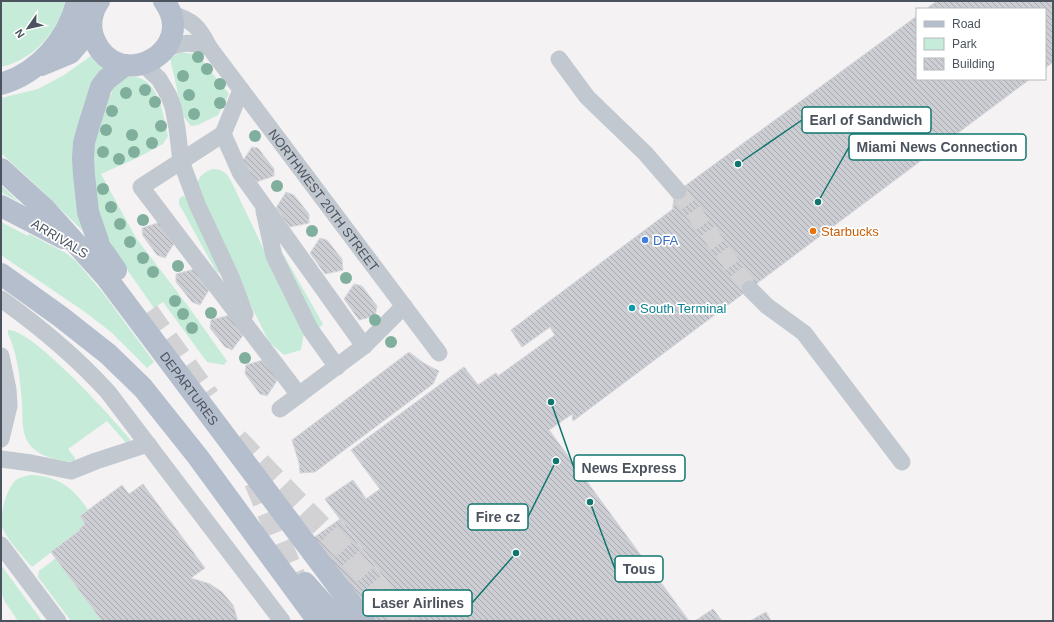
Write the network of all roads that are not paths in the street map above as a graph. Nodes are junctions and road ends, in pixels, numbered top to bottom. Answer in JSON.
{"nodes":[{"id":1,"x":77,"y":1,"type":"edge"},
{"id":2,"x":99,"y":1,"type":"edge"},
{"id":3,"x":168,"y":8,"type":"edge"},
{"id":4,"x":91,"y":22,"type":"junction"},
{"id":5,"x":209,"y":47,"type":"junction"},
{"id":6,"x":163,"y":51,"type":"junction"},
{"id":7,"x":559,"y":59,"type":"dead end"},
{"id":8,"x":134,"y":65,"type":"junction"},
{"id":9,"x":35,"y":67,"type":"junction"},
{"id":10,"x":1,"y":84,"type":"edge"},
{"id":11,"x":241,"y":90,"type":"junction"},
{"id":12,"x":223,"y":134,"type":"junction"},
{"id":13,"x":181,"y":161,"type":"junction"},
{"id":14,"x":1,"y":169,"type":"edge"},
{"id":15,"x":678,"y":191,"type":"tunnel mouth"},
{"id":16,"x":262,"y":203,"type":"junction"},
{"id":17,"x":1,"y":206,"type":"edge"},
{"id":18,"x":1,"y":274,"type":"edge"},
{"id":19,"x":750,"y":288,"type":"tunnel mouth"},
{"id":20,"x":1,"y":299,"type":"edge"},
{"id":21,"x":404,"y":306,"type":"junction"},
{"id":22,"x":252,"y":332,"type":"junction"},
{"id":23,"x":364,"y":346,"type":"junction"},
{"id":24,"x":439,"y":353,"type":"dead end"},
{"id":25,"x":1,"y":356,"type":"edge"},
{"id":26,"x":336,"y":367,"type":"junction"},
{"id":27,"x":299,"y":395,"type":"junction"},
{"id":28,"x":280,"y":409,"type":"dead end"},
{"id":29,"x":1,"y":439,"type":"edge"},
{"id":30,"x":148,"y":444,"type":"junction"},
{"id":31,"x":1,"y":459,"type":"edge"},
{"id":32,"x":902,"y":462,"type":"dead end"},
{"id":33,"x":242,"y":516,"type":"junction"},
{"id":34,"x":1,"y":545,"type":"edge"},
{"id":35,"x":58,"y":621,"type":"edge"},
{"id":36,"x":282,"y":621,"type":"edge"},
{"id":37,"x":318,"y":621,"type":"edge"},
{"id":38,"x":339,"y":621,"type":"edge"},
{"id":39,"x":364,"y":621,"type":"edge"}],
"edges":[{"from":1,"to":9,"type":"main road"},
{"from":2,"to":4,"type":"main road"},
{"from":3,"to":5,"type":"lane","name":"NORTHWEST 20TH STREET"},
{"from":3,"to":6,"type":"main road"},
{"from":4,"to":8,"type":"main road"},
{"from":4,"to":9,"type":"main road"},
{"from":5,"to":6,"type":"lane"},
{"from":5,"to":11,"type":"lane","name":"NORTHWEST 20TH STREET"},
{"from":6,"to":8,"type":"main road"},
{"from":7,"to":15,"type":"lane"},
{"from":8,"to":13,"type":"lane"},
{"from":8,"to":17,"type":"main road","name":"ARRIVALS"},
{"from":9,"to":10,"type":"main road"},
{"from":11,"to":12,"type":"lane"},
{"from":11,"to":21,"type":"lane","name":"NORTHWEST 20TH STREET"},
{"from":12,"to":13,"type":"lane"},
{"from":12,"to":16,"type":"lane"},
{"from":13,"to":22,"type":"lane"},
{"from":13,"to":22,"type":"lane"},
{"from":14,"to":39,"type":"main road","name":"DEPARTURES"},
{"from":16,"to":23,"type":"lane"},
{"from":16,"to":26,"type":"lane"},
{"from":18,"to":33,"type":"main road"},
{"from":19,"to":32,"type":"lane"},
{"from":20,"to":30,"type":"lane"},
{"from":21,"to":23,"type":"lane"},
{"from":21,"to":24,"type":"lane","name":"NORTHWEST 20TH STREET"},
{"from":22,"to":27,"type":"lane"},
{"from":23,"to":26,"type":"lane"},
{"from":25,"to":29,"type":"lane"},
{"from":26,"to":27,"type":"lane"},
{"from":27,"to":28,"type":"lane"},
{"from":30,"to":31,"type":"lane"},
{"from":30,"to":36,"type":"lane"},
{"from":33,"to":37,"type":"main road"},
{"from":33,"to":38,"type":"main road"},
{"from":34,"to":35,"type":"lane"}]}
